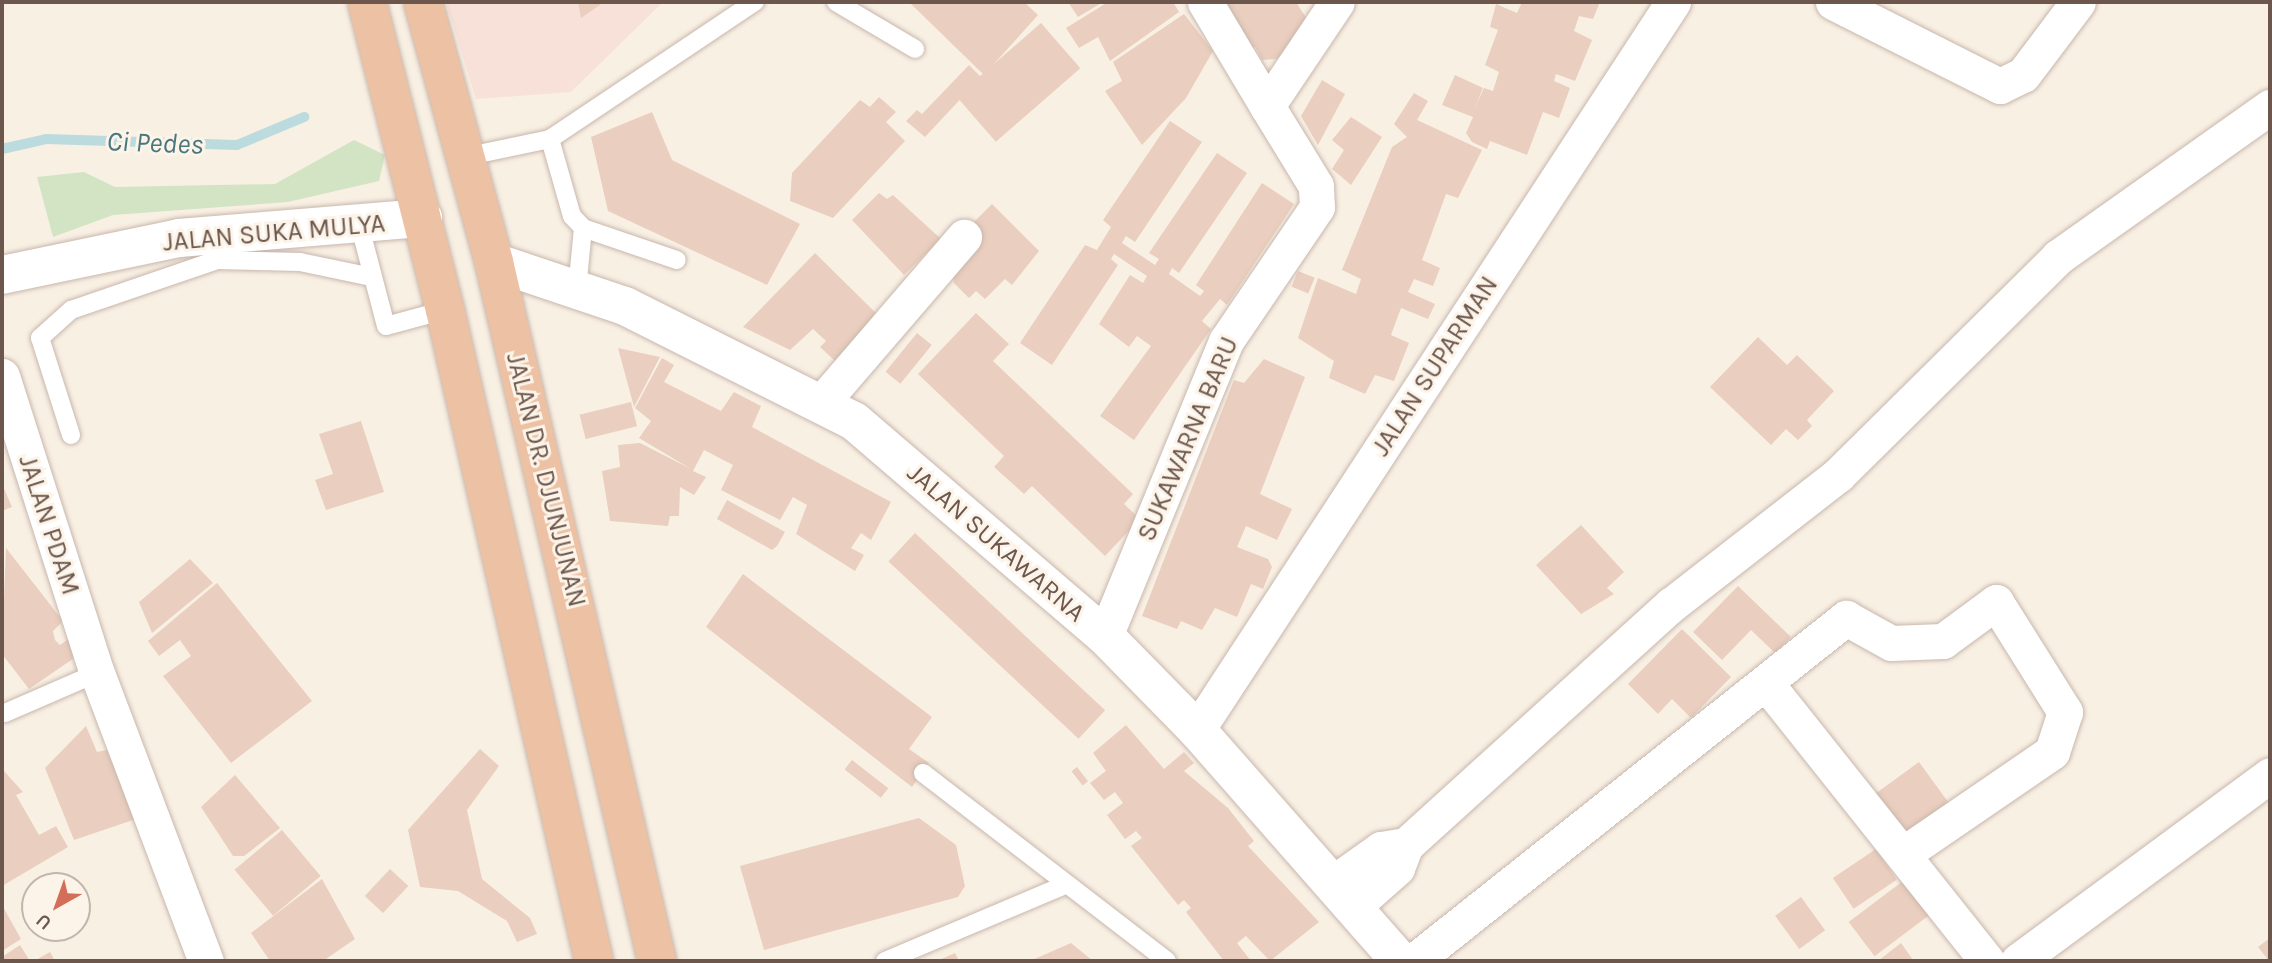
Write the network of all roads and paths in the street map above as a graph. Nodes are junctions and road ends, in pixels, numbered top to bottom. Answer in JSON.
{"nodes":[{"id":1,"x":367,"y":2,"type":"edge"},
{"id":2,"x":423,"y":2,"type":"edge"},
{"id":3,"x":755,"y":2,"type":"edge"},
{"id":4,"x":835,"y":2,"type":"edge"},
{"id":5,"x":1205,"y":2,"type":"edge"},
{"id":6,"x":1337,"y":2,"type":"edge"},
{"id":7,"x":1673,"y":2,"type":"edge"},
{"id":8,"x":1833,"y":2,"type":"edge"},
{"id":9,"x":2078,"y":2,"type":"edge"},
{"id":10,"x":915,"y":49,"type":"dead end"},
{"id":11,"x":1267,"y":106,"type":"junction"},
{"id":12,"x":2270,"y":107,"type":"edge"},
{"id":13,"x":550,"y":139,"type":"junction"},
{"id":14,"x":464,"y":157,"type":"junction"},
{"id":15,"x":423,"y":218,"type":"junction"},
{"id":16,"x":360,"y":227,"type":"junction"},
{"id":17,"x":583,"y":228,"type":"junction"},
{"id":18,"x":964,"y":237,"type":"dead end"},
{"id":19,"x":677,"y":260,"type":"dead end"},
{"id":20,"x":494,"y":262,"type":"junction"},
{"id":21,"x":2,"y":275,"type":"edge"},
{"id":22,"x":372,"y":277,"type":"junction"},
{"id":23,"x":577,"y":290,"type":"junction"},
{"id":24,"x":445,"y":310,"type":"junction"},
{"id":25,"x":2,"y":376,"type":"edge"},
{"id":26,"x":822,"y":402,"type":"junction"},
{"id":27,"x":71,"y":435,"type":"dead end"},
{"id":28,"x":1105,"y":636,"type":"junction"},
{"id":29,"x":97,"y":673,"type":"junction"},
{"id":30,"x":1766,"y":683,"type":"junction"},
{"id":31,"x":3,"y":712,"type":"edge"},
{"id":32,"x":1197,"y":730,"type":"junction"},
{"id":33,"x":923,"y":773,"type":"dead end"},
{"id":34,"x":2270,"y":775,"type":"edge"},
{"id":35,"x":1906,"y":852,"type":"junction"},
{"id":36,"x":1065,"y":885,"type":"junction"},
{"id":37,"x":1343,"y":895,"type":"junction"},
{"id":38,"x":1397,"y":959,"type":"edge"},
{"id":39,"x":206,"y":961,"type":"edge"},
{"id":40,"x":594,"y":961,"type":"edge"},
{"id":41,"x":657,"y":961,"type":"edge"},
{"id":42,"x":885,"y":961,"type":"edge"},
{"id":43,"x":1167,"y":961,"type":"edge"},
{"id":44,"x":1987,"y":961,"type":"edge"},
{"id":45,"x":2018,"y":961,"type":"edge"}],
"edges":[{"from":1,"to":15,"type":"highway"},
{"from":2,"to":14,"type":"highway","name":"JALAN DR. DJUNJUNAN"},
{"from":3,"to":13,"type":"lane"},
{"from":4,"to":10,"type":"lane"},
{"from":5,"to":11,"type":"street","name":"SUKAWARNA BARU"},
{"from":6,"to":11,"type":"street"},
{"from":7,"to":32,"type":"street","name":"JALAN SUPARMAN"},
{"from":8,"to":9,"type":"street"},
{"from":11,"to":28,"type":"street","name":"SUKAWARNA BARU"},
{"from":12,"to":37,"type":"street"},
{"from":13,"to":14,"type":"lane"},
{"from":13,"to":17,"type":"lane"},
{"from":14,"to":20,"type":"highway","name":"JALAN DR. DJUNJUNAN"},
{"from":15,"to":16,"type":"street","name":"JALAN SUKA MULYA"},
{"from":15,"to":24,"type":"highway"},
{"from":16,"to":21,"type":"street","name":"JALAN SUKA MULYA"},
{"from":16,"to":22,"type":"lane"},
{"from":17,"to":19,"type":"lane"},
{"from":17,"to":23,"type":"lane"},
{"from":18,"to":26,"type":"street"},
{"from":20,"to":23,"type":"street","name":"JALAN SUKAWARNA"},
{"from":20,"to":41,"type":"highway","name":"JALAN DR. DJUNJUNAN"},
{"from":22,"to":24,"type":"lane"},
{"from":22,"to":27,"type":"lane"},
{"from":23,"to":26,"type":"street","name":"JALAN SUKAWARNA"},
{"from":24,"to":40,"type":"highway"},
{"from":25,"to":29,"type":"street","name":"JALAN PDAM"},
{"from":26,"to":28,"type":"street","name":"JALAN SUKAWARNA"},
{"from":28,"to":32,"type":"street","name":"JALAN SUKAWARNA"},
{"from":29,"to":31,"type":"lane"},
{"from":29,"to":39,"type":"street","name":"JALAN PDAM"},
{"from":30,"to":35,"type":"street"},
{"from":30,"to":35,"type":"street"},
{"from":30,"to":38,"type":"street"},
{"from":32,"to":37,"type":"street","name":"JALAN SUKAWARNA"},
{"from":33,"to":36,"type":"lane"},
{"from":34,"to":45,"type":"street"},
{"from":35,"to":44,"type":"street"},
{"from":36,"to":42,"type":"lane"},
{"from":36,"to":43,"type":"lane"},
{"from":37,"to":38,"type":"street","name":"JALAN SUKAWARNA"}]}
